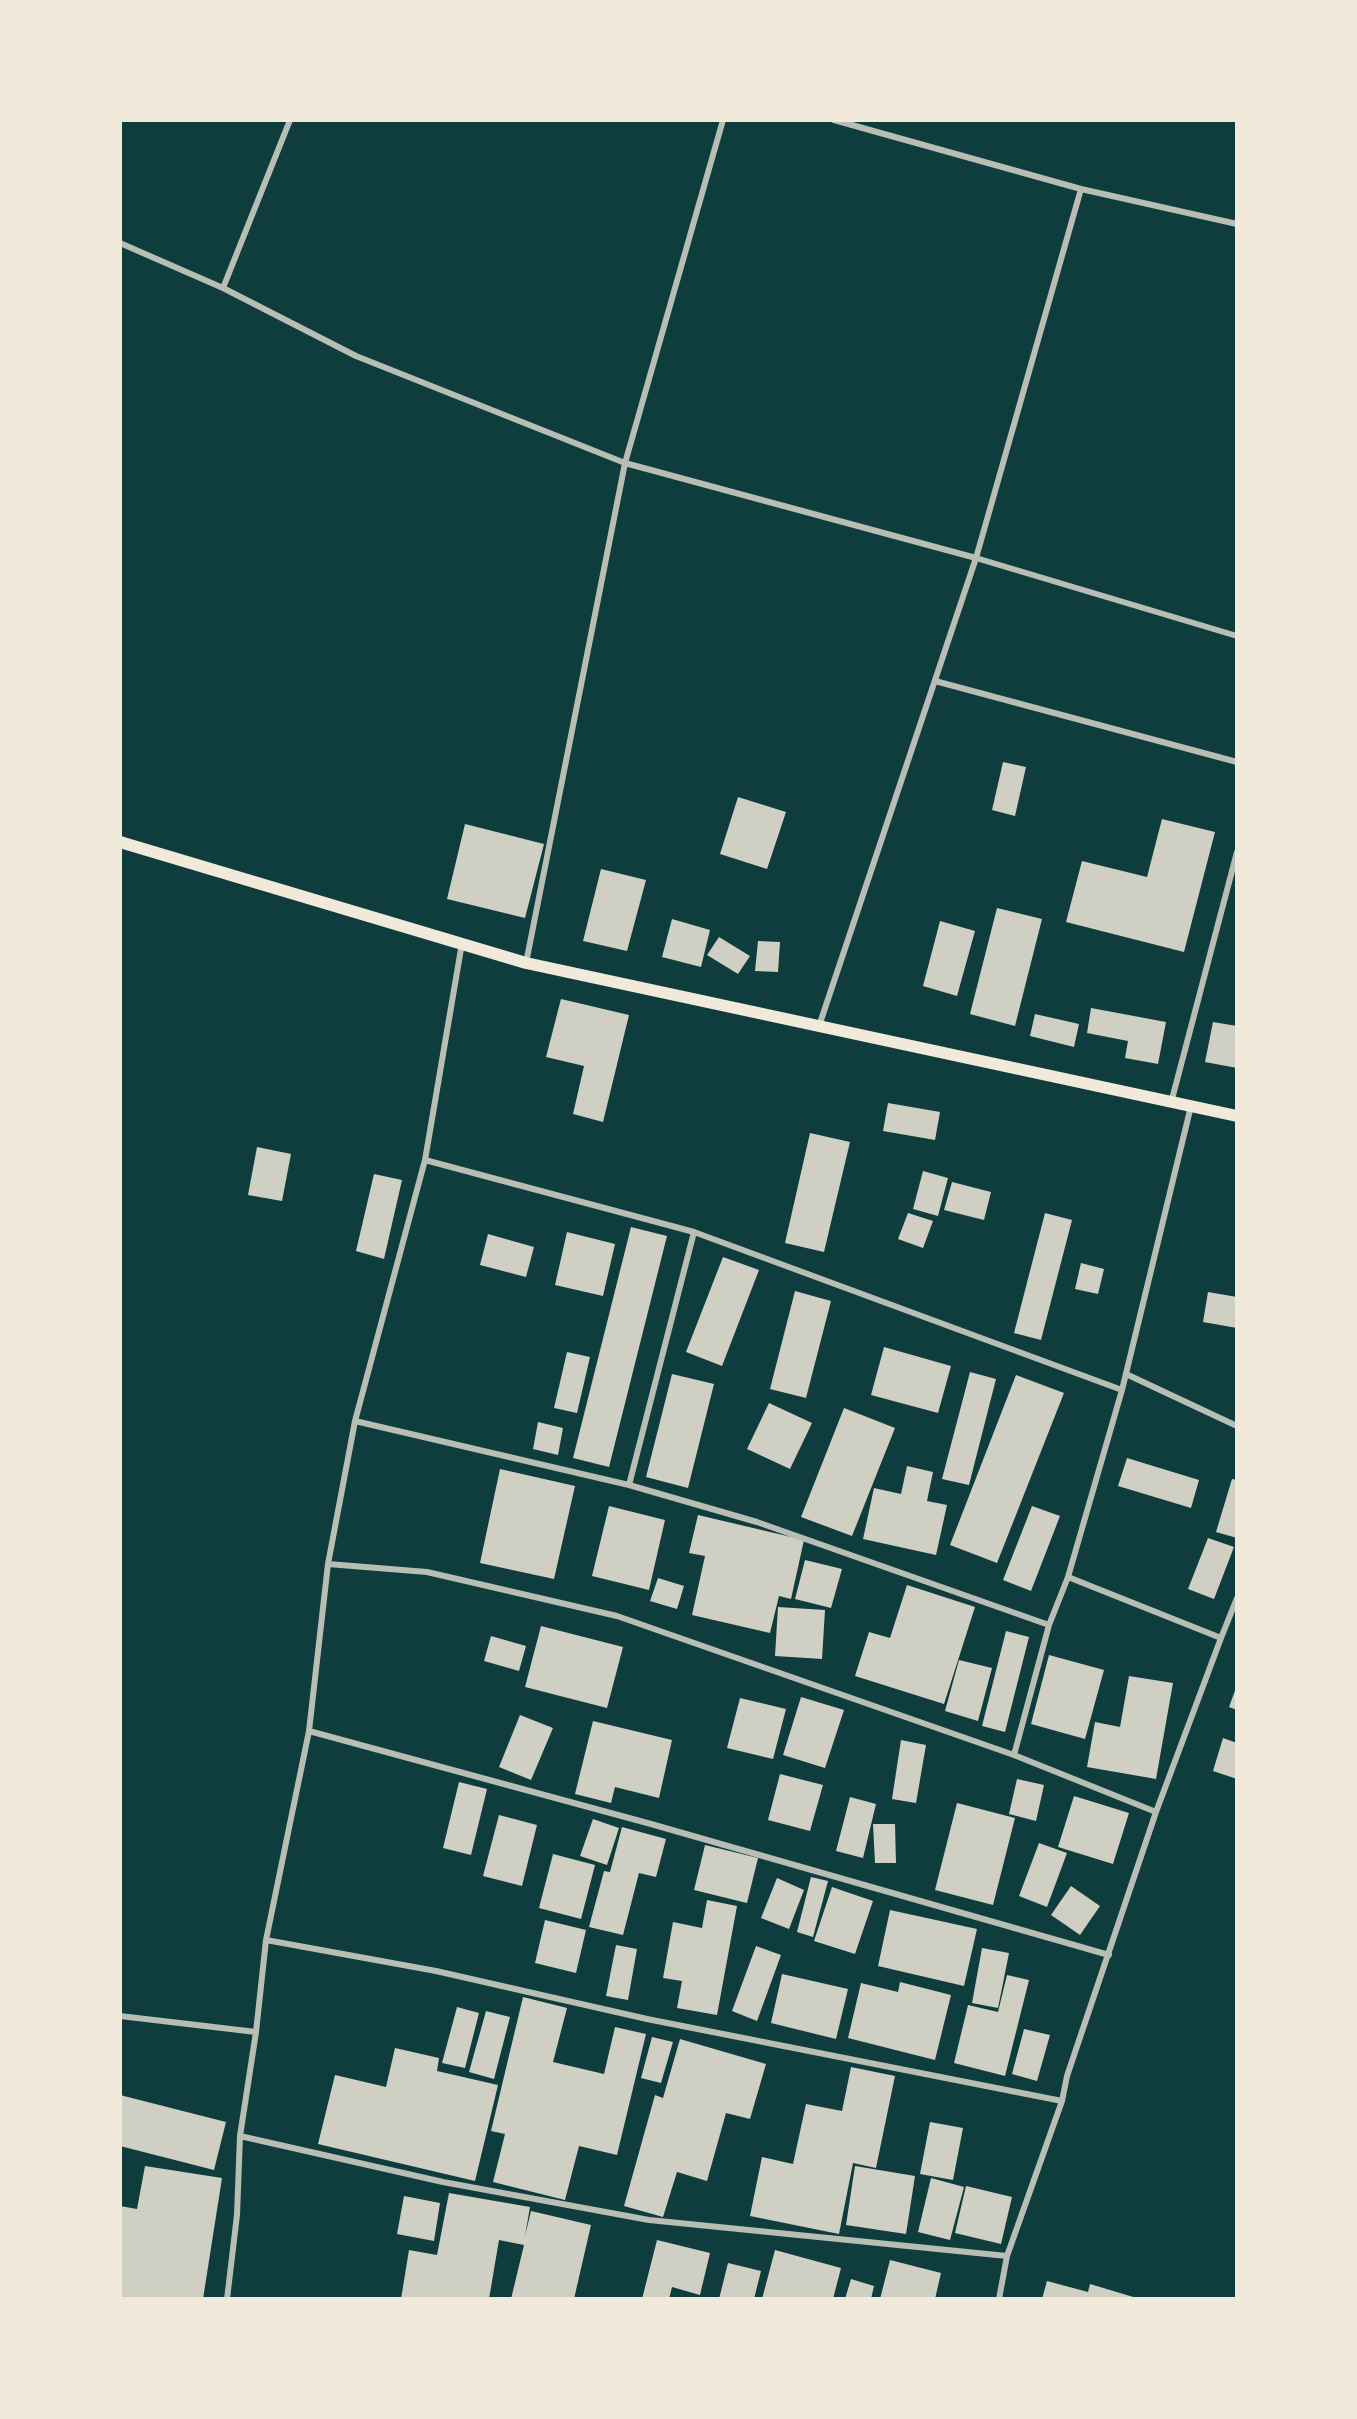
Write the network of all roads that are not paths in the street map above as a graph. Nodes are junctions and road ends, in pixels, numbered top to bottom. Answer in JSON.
{"nodes":[{"id":1,"x":290,"y":120,"type":"edge"},
{"id":2,"x":723,"y":120,"type":"edge"},
{"id":3,"x":834,"y":120,"type":"edge"},
{"id":4,"x":1081,"y":189,"type":"junction"},
{"id":5,"x":1237,"y":224,"type":"edge"},
{"id":6,"x":120,"y":243,"type":"edge"},
{"id":7,"x":223,"y":288,"type":"junction"},
{"id":8,"x":626,"y":463,"type":"junction"},
{"id":9,"x":976,"y":558,"type":"junction"},
{"id":10,"x":1237,"y":636,"type":"edge"},
{"id":11,"x":935,"y":681,"type":"junction"},
{"id":12,"x":1237,"y":762,"type":"edge"},
{"id":13,"x":120,"y":842,"type":"edge"},
{"id":14,"x":1237,"y":852,"type":"edge"},
{"id":15,"x":462,"y":943,"type":"junction"},
{"id":16,"x":526,"y":963,"type":"junction"},
{"id":17,"x":819,"y":1026,"type":"junction"},
{"id":18,"x":1171,"y":1103,"type":"junction"},
{"id":19,"x":1191,"y":1106,"type":"junction"},
{"id":20,"x":1237,"y":1116,"type":"edge"},
{"id":21,"x":425,"y":1160,"type":"junction"},
{"id":22,"x":694,"y":1232,"type":"junction"},
{"id":23,"x":1125,"y":1374,"type":"junction"},
{"id":24,"x":1122,"y":1390,"type":"junction"},
{"id":25,"x":355,"y":1421,"type":"junction"},
{"id":26,"x":1237,"y":1426,"type":"edge"},
{"id":27,"x":628,"y":1485,"type":"junction"},
{"id":28,"x":328,"y":1564,"type":"junction"},
{"id":29,"x":1068,"y":1577,"type":"junction"},
{"id":30,"x":1237,"y":1598,"type":"edge"},
{"id":31,"x":1049,"y":1625,"type":"junction"},
{"id":32,"x":1221,"y":1638,"type":"junction"},
{"id":33,"x":309,"y":1731,"type":"junction"},
{"id":34,"x":1014,"y":1755,"type":"junction"},
{"id":35,"x":1156,"y":1812,"type":"junction"},
{"id":36,"x":266,"y":1940,"type":"junction"},
{"id":37,"x":1109,"y":1955,"type":"junction"},
{"id":38,"x":120,"y":2016,"type":"edge"},
{"id":39,"x":256,"y":2032,"type":"junction"},
{"id":40,"x":1062,"y":2101,"type":"junction"},
{"id":41,"x":240,"y":2136,"type":"junction"},
{"id":42,"x":1007,"y":2256,"type":"junction"},
{"id":43,"x":227,"y":2299,"type":"edge"},
{"id":44,"x":999,"y":2299,"type":"edge"}],
"edges":[{"from":1,"to":7,"type":"street"},
{"from":2,"to":8,"type":"street"},
{"from":3,"to":4,"type":"street"},
{"from":4,"to":5,"type":"street"},
{"from":4,"to":9,"type":"street"},
{"from":6,"to":7,"type":"street"},
{"from":7,"to":8,"type":"street"},
{"from":8,"to":9,"type":"street"},
{"from":8,"to":16,"type":"street"},
{"from":9,"to":10,"type":"street"},
{"from":9,"to":11,"type":"street"},
{"from":11,"to":12,"type":"street"},
{"from":11,"to":17,"type":"street"},
{"from":13,"to":15,"type":"main road"},
{"from":14,"to":18,"type":"street"},
{"from":15,"to":16,"type":"main road"},
{"from":15,"to":21,"type":"street"},
{"from":16,"to":17,"type":"main road"},
{"from":17,"to":18,"type":"main road"},
{"from":18,"to":19,"type":"main road"},
{"from":19,"to":20,"type":"main road"},
{"from":19,"to":23,"type":"street"},
{"from":21,"to":22,"type":"street"},
{"from":21,"to":25,"type":"street"},
{"from":22,"to":24,"type":"street"},
{"from":22,"to":27,"type":"street"},
{"from":23,"to":24,"type":"street"},
{"from":23,"to":26,"type":"street"},
{"from":24,"to":29,"type":"street"},
{"from":25,"to":27,"type":"street"},
{"from":25,"to":28,"type":"street"},
{"from":27,"to":31,"type":"street"},
{"from":28,"to":33,"type":"street"},
{"from":28,"to":34,"type":"street"},
{"from":29,"to":31,"type":"street"},
{"from":29,"to":32,"type":"street"},
{"from":30,"to":32,"type":"street"},
{"from":31,"to":34,"type":"street"},
{"from":32,"to":35,"type":"street"},
{"from":33,"to":36,"type":"street"},
{"from":33,"to":37,"type":"street"},
{"from":34,"to":35,"type":"street"},
{"from":35,"to":37,"type":"street"},
{"from":36,"to":39,"type":"street"},
{"from":36,"to":40,"type":"street"},
{"from":37,"to":40,"type":"street"},
{"from":38,"to":39,"type":"street"},
{"from":39,"to":41,"type":"street"},
{"from":40,"to":42,"type":"street"},
{"from":41,"to":42,"type":"street"},
{"from":41,"to":43,"type":"street"},
{"from":42,"to":44,"type":"street"}]}
